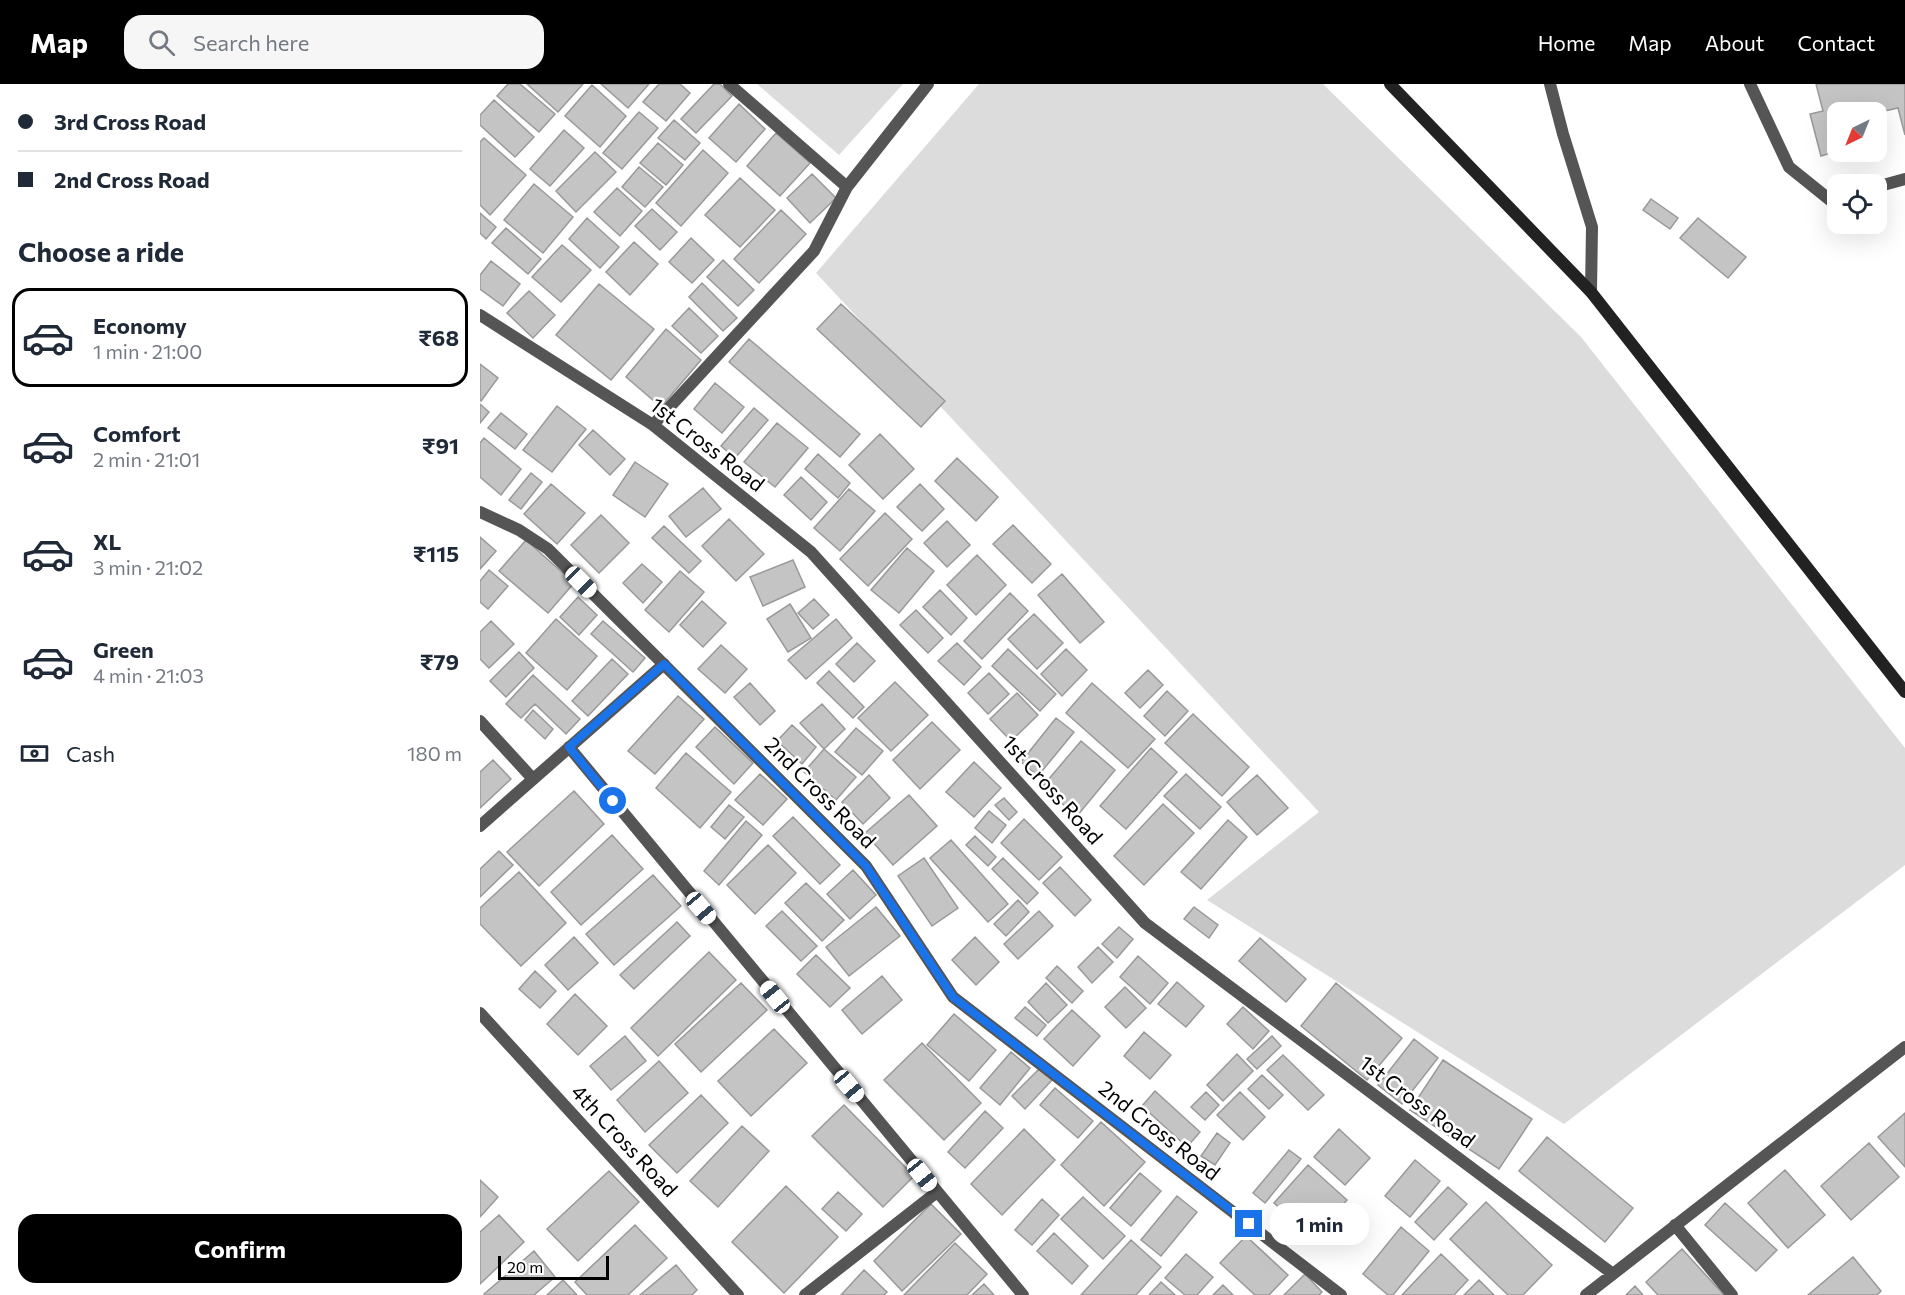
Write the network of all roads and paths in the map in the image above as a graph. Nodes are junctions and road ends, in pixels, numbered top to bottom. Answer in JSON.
{"nodes":[{"id":1,"x":729,"y":84,"type":"edge"},
{"id":2,"x":928,"y":84,"type":"edge"},
{"id":3,"x":1390,"y":84,"type":"edge"},
{"id":4,"x":1550,"y":84,"type":"edge"},
{"id":5,"x":1750,"y":84,"type":"edge"},
{"id":6,"x":1905,"y":179,"type":"edge"},
{"id":7,"x":1887,"y":184,"type":"edge"},
{"id":8,"x":847,"y":187,"type":"junction"},
{"id":9,"x":1827,"y":198,"type":"edge"},
{"id":10,"x":1591,"y":292,"type":"junction"},
{"id":11,"x":480,"y":315,"type":"edge"},
{"id":12,"x":653,"y":425,"type":"junction"},
{"id":13,"x":480,"y":512,"type":"edge"},
{"id":14,"x":664,"y":664,"type":"junction"},
{"id":15,"x":1905,"y":692,"type":"edge"},
{"id":16,"x":480,"y":721,"type":"edge"},
{"id":17,"x":569,"y":747,"type":"junction"},
{"id":18,"x":533,"y":779,"type":"junction"},
{"id":19,"x":480,"y":825,"type":"edge"},
{"id":20,"x":480,"y":1013,"type":"edge"},
{"id":21,"x":1905,"y":1047,"type":"edge"},
{"id":22,"x":937,"y":1192,"type":"junction"},
{"id":23,"x":1676,"y":1225,"type":"junction"},
{"id":24,"x":1613,"y":1274,"type":"junction"},
{"id":25,"x":738,"y":1295,"type":"edge"},
{"id":26,"x":805,"y":1295,"type":"edge"},
{"id":27,"x":1023,"y":1295,"type":"edge"},
{"id":28,"x":1341,"y":1295,"type":"edge"},
{"id":29,"x":1586,"y":1295,"type":"edge"},
{"id":30,"x":1732,"y":1295,"type":"edge"}],
"edges":[{"from":1,"to":8,"type":"street"},
{"from":2,"to":8,"type":"street"},
{"from":3,"to":10,"type":"street"},
{"from":4,"to":10,"type":"street"},
{"from":5,"to":9,"type":"street"},
{"from":6,"to":7,"type":"street"},
{"from":8,"to":12,"type":"street"},
{"from":10,"to":15,"type":"street"},
{"from":11,"to":12,"type":"street","name":"1st Cross Road"},
{"from":12,"to":24,"type":"street","name":"1st Cross Road"},
{"from":13,"to":14,"type":"street","name":"2nd Cross Road"},
{"from":14,"to":17,"type":"street"},
{"from":14,"to":28,"type":"street","name":"2nd Cross Road"},
{"from":16,"to":18,"type":"street"},
{"from":17,"to":18,"type":"street"},
{"from":17,"to":22,"type":"street"},
{"from":18,"to":19,"type":"street"},
{"from":20,"to":25,"type":"street","name":"4th Cross Road"},
{"from":21,"to":23,"type":"street"},
{"from":22,"to":26,"type":"street"},
{"from":22,"to":27,"type":"street"},
{"from":23,"to":24,"type":"street"},
{"from":23,"to":30,"type":"street"},
{"from":24,"to":29,"type":"street"}]}
